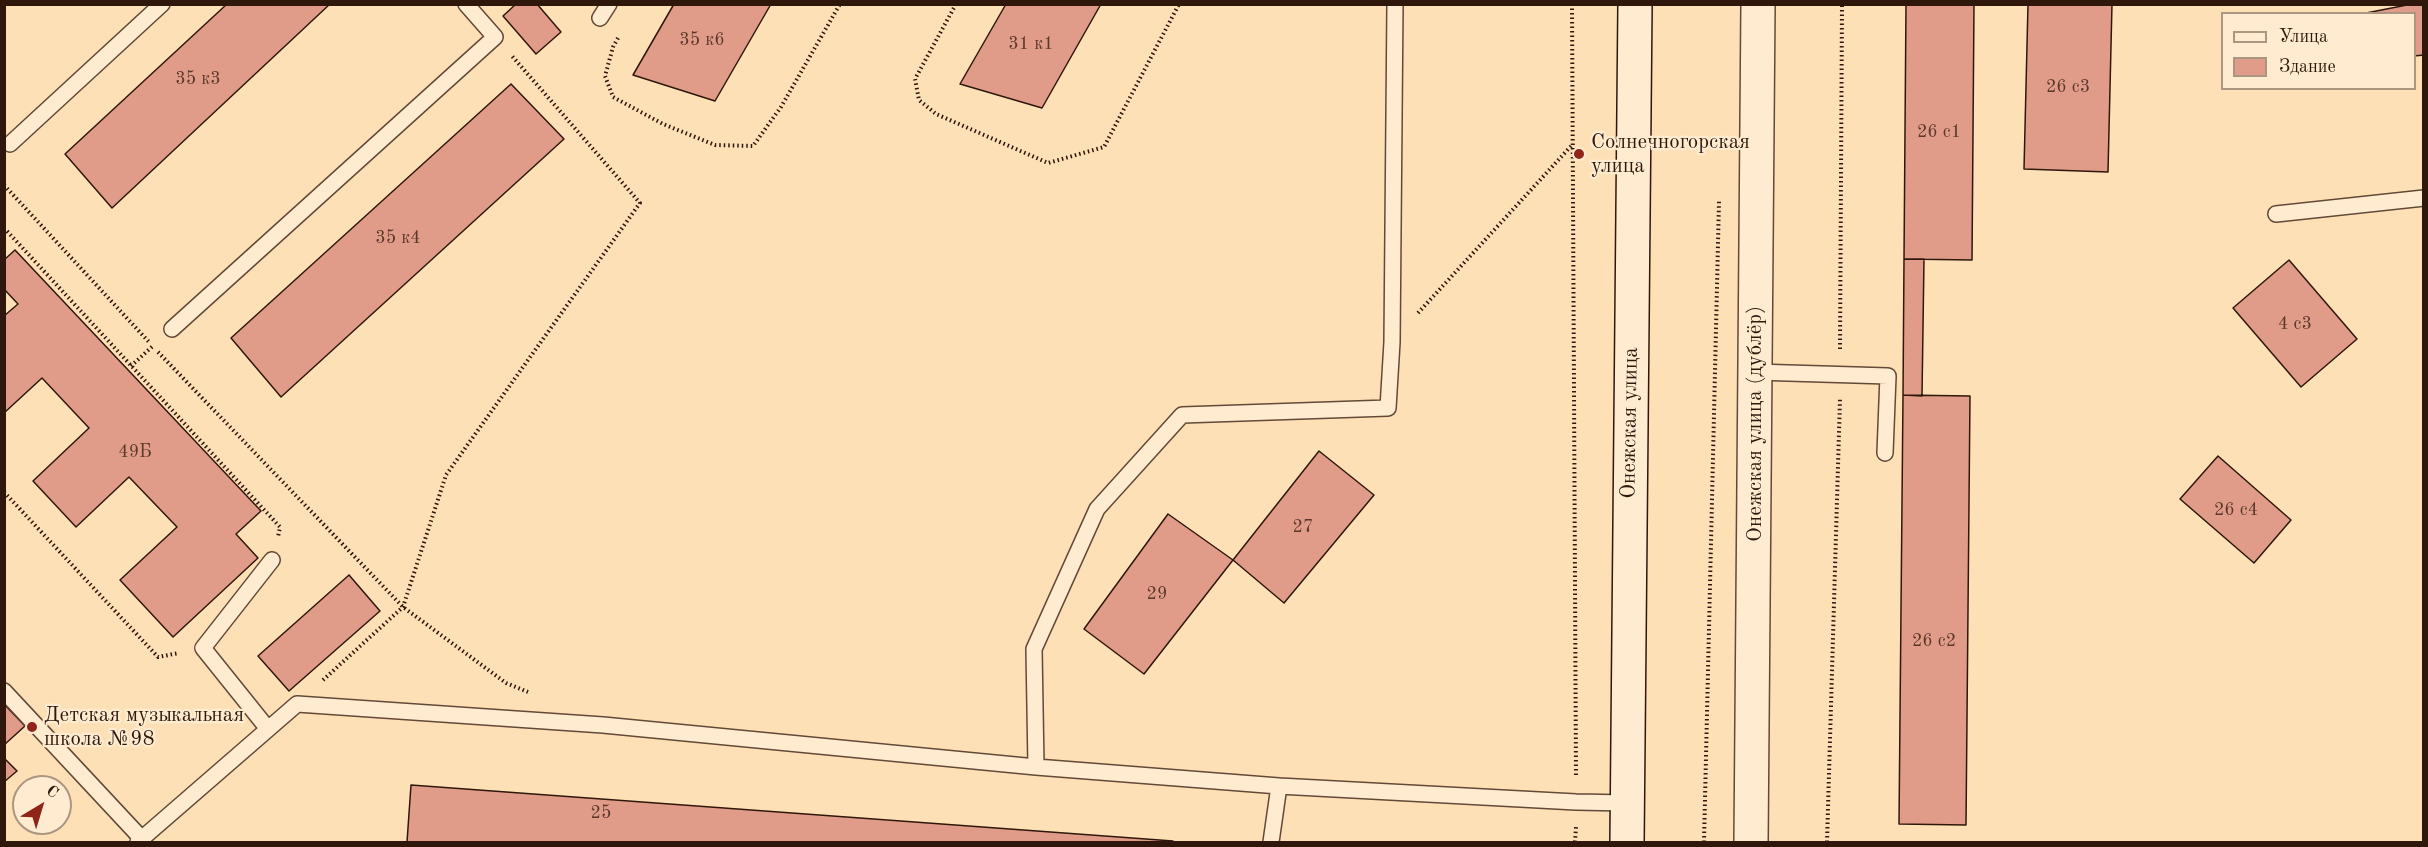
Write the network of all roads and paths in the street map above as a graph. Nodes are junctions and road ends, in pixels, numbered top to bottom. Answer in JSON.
{"nodes":[{"id":1,"x":162,"y":4,"type":"edge"},
{"id":2,"x":466,"y":4,"type":"edge"},
{"id":3,"x":609,"y":4,"type":"edge"},
{"id":4,"x":840,"y":4,"type":"edge"},
{"id":5,"x":956,"y":4,"type":"edge"},
{"id":6,"x":1179,"y":4,"type":"edge"},
{"id":7,"x":1395,"y":4,"type":"edge"},
{"id":8,"x":1572,"y":4,"type":"edge"},
{"id":9,"x":1635,"y":4,"type":"edge"},
{"id":10,"x":1758,"y":4,"type":"edge"},
{"id":11,"x":1842,"y":4,"type":"edge"},
{"id":12,"x":600,"y":18,"type":"dead end"},
{"id":13,"x":623,"y":30,"type":"dead end"},
{"id":14,"x":495,"y":37,"type":"junction"},
{"id":15,"x":10,"y":144,"type":"dead end"},
{"id":16,"x":1572,"y":144,"type":"junction"},
{"id":17,"x":4,"y":185,"type":"edge"},
{"id":18,"x":1719,"y":196,"type":"dead end"},
{"id":19,"x":2424,"y":198,"type":"edge"},
{"id":20,"x":2276,"y":214,"type":"dead end"},
{"id":21,"x":4,"y":232,"type":"edge"},
{"id":22,"x":172,"y":329,"type":"dead end"},
{"id":23,"x":1392,"y":342,"type":"junction"},
{"id":24,"x":152,"y":346,"type":"junction"},
{"id":25,"x":131,"y":366,"type":"junction"},
{"id":26,"x":1755,"y":372,"type":"junction"},
{"id":27,"x":1840,"y":374,"type":"junction"},
{"id":28,"x":1885,"y":453,"type":"dead end"},
{"id":29,"x":4,"y":492,"type":"edge"},
{"id":30,"x":272,"y":560,"type":"joint"},
{"id":31,"x":403,"y":607,"type":"junction"},
{"id":32,"x":203,"y":648,"type":"junction"},
{"id":33,"x":4,"y":691,"type":"edge"},
{"id":34,"x":539,"y":697,"type":"dead end"},
{"id":35,"x":297,"y":704,"type":"junction"},
{"id":36,"x":268,"y":729,"type":"junction"},
{"id":37,"x":1036,"y":767,"type":"junction"},
{"id":38,"x":1280,"y":786,"type":"junction"},
{"id":39,"x":1576,"y":802,"type":"junction"},
{"id":40,"x":1627,"y":803,"type":"junction"},
{"id":41,"x":140,"y":841,"type":"edge"},
{"id":42,"x":1271,"y":843,"type":"edge"},
{"id":43,"x":1575,"y":843,"type":"edge"},
{"id":44,"x":1627,"y":843,"type":"edge"},
{"id":45,"x":1704,"y":843,"type":"edge"},
{"id":46,"x":1751,"y":843,"type":"edge"},
{"id":47,"x":1827,"y":843,"type":"edge"}],
"edges":[{"from":1,"to":15,"type":"lane"},
{"from":2,"to":14,"type":"lane"},
{"from":3,"to":12,"type":"lane"},
{"from":4,"to":13,"type":"path"},
{"from":5,"to":6,"type":"path"},
{"from":7,"to":23,"type":"lane"},
{"from":8,"to":16,"type":"path"},
{"from":9,"to":40,"type":"main road","name":"Онежская улица"},
{"from":10,"to":26,"type":"main road","name":"Онежская улица (дублёр)"},
{"from":11,"to":27,"type":"path"},
{"from":14,"to":22,"type":"lane"},
{"from":14,"to":31,"type":"path"},
{"from":16,"to":23,"type":"path"},
{"from":16,"to":39,"type":"path"},
{"from":17,"to":24,"type":"path"},
{"from":18,"to":45,"type":"path"},
{"from":19,"to":20,"type":"lane"},
{"from":21,"to":25,"type":"path"},
{"from":23,"to":37,"type":"lane"},
{"from":24,"to":25,"type":"path"},
{"from":24,"to":31,"type":"path"},
{"from":25,"to":30,"type":"path"},
{"from":26,"to":27,"type":"lane"},
{"from":26,"to":46,"type":"main road","name":"Онежская улица (дублёр)"},
{"from":27,"to":28,"type":"lane"},
{"from":27,"to":47,"type":"path"},
{"from":29,"to":32,"type":"path"},
{"from":30,"to":32,"type":"lane"},
{"from":31,"to":34,"type":"path"},
{"from":31,"to":35,"type":"path"},
{"from":32,"to":36,"type":"lane"},
{"from":33,"to":41,"type":"lane"},
{"from":35,"to":36,"type":"lane"},
{"from":35,"to":37,"type":"lane"},
{"from":36,"to":41,"type":"lane"},
{"from":37,"to":38,"type":"lane"},
{"from":38,"to":39,"type":"lane"},
{"from":38,"to":42,"type":"lane"},
{"from":39,"to":40,"type":"lane"},
{"from":39,"to":43,"type":"path"},
{"from":40,"to":44,"type":"main road","name":"Онежская улица"}]}
